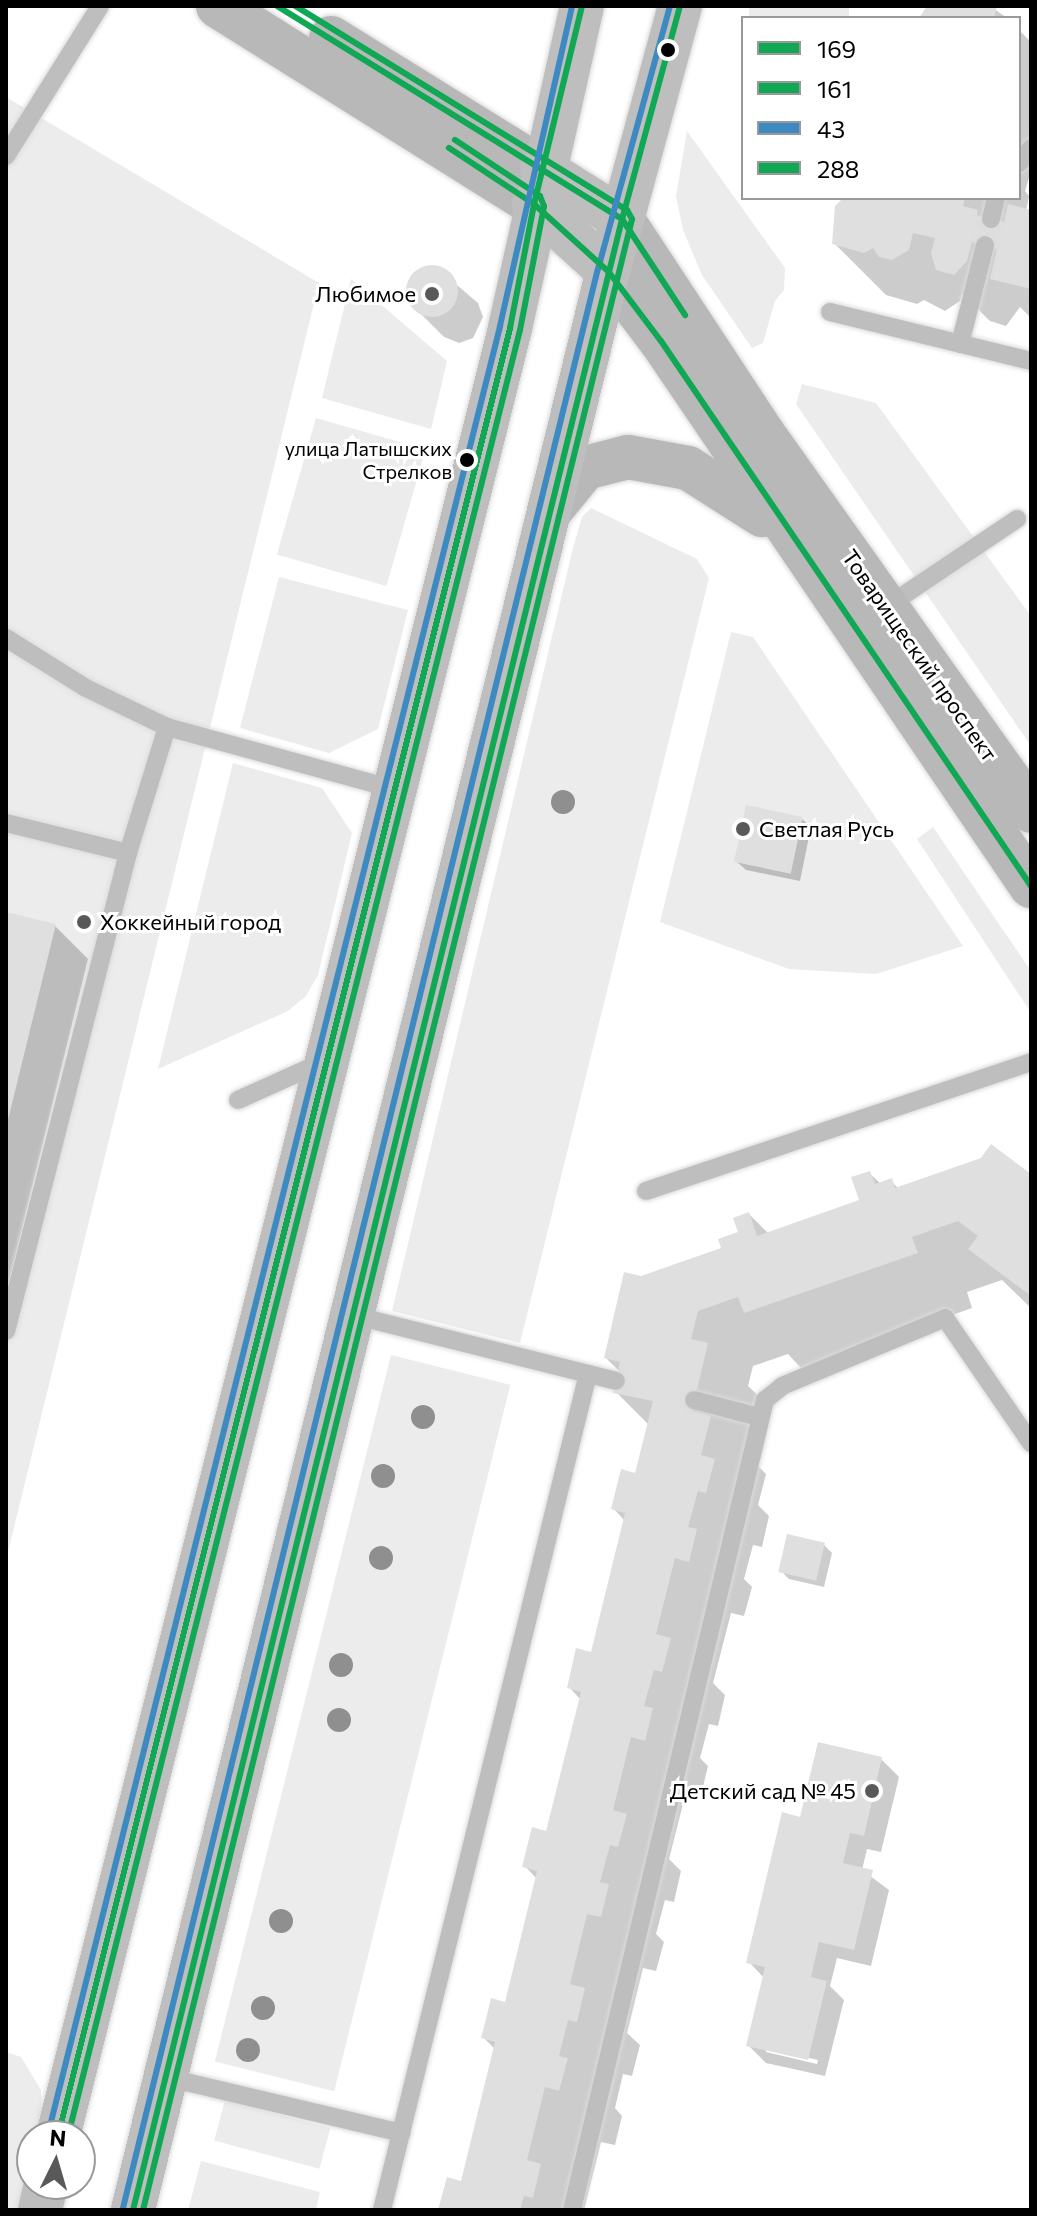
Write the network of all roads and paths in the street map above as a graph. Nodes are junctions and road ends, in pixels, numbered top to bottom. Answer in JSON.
{"nodes":[{"id":1,"x":100,"y":6,"type":"edge"},
{"id":2,"x":218,"y":6,"type":"edge"},
{"id":3,"x":277,"y":6,"type":"edge"},
{"id":4,"x":582,"y":6,"type":"edge"},
{"id":5,"x":680,"y":6,"type":"edge"},
{"id":6,"x":6,"y":156,"type":"edge"},
{"id":7,"x":538,"y":187,"type":"junction"},
{"id":8,"x":996,"y":200,"type":"edge"},
{"id":9,"x":622,"y":219,"type":"junction"},
{"id":10,"x":991,"y":219,"type":"dead end"},
{"id":11,"x":985,"y":245,"type":"dead end"},
{"id":12,"x":608,"y":271,"type":"junction"},
{"id":13,"x":830,"y":312,"type":"dead end"},
{"id":14,"x":960,"y":344,"type":"junction"},
{"id":15,"x":1031,"y":361,"type":"edge"},
{"id":16,"x":550,"y":511,"type":"junction"},
{"id":17,"x":1017,"y":519,"type":"dead end"},
{"id":18,"x":789,"y":535,"type":"junction"},
{"id":19,"x":886,"y":607,"type":"junction"},
{"id":20,"x":6,"y":638,"type":"edge"},
{"id":21,"x":167,"y":727,"type":"junction"},
{"id":22,"x":394,"y":789,"type":"junction"},
{"id":23,"x":1031,"y":811,"type":"edge"},
{"id":24,"x":6,"y":823,"type":"edge"},
{"id":25,"x":128,"y":853,"type":"junction"},
{"id":26,"x":1031,"y":886,"type":"edge"},
{"id":27,"x":322,"y":1062,"type":"junction"},
{"id":28,"x":1031,"y":1062,"type":"edge"},
{"id":29,"x":238,"y":1100,"type":"dead end"},
{"id":30,"x":646,"y":1191,"type":"dead end"},
{"id":31,"x":352,"y":1315,"type":"junction"},
{"id":32,"x":6,"y":1331,"type":"edge"},
{"id":33,"x":588,"y":1374,"type":"junction"},
{"id":34,"x":616,"y":1381,"type":"dead end"},
{"id":35,"x":694,"y":1400,"type":"dead end"},
{"id":36,"x":1023,"y":1415,"type":"edge"},
{"id":37,"x":759,"y":1417,"type":"junction"},
{"id":38,"x":1031,"y":1443,"type":"edge"},
{"id":39,"x":165,"y":2077,"type":"junction"},
{"id":40,"x":62,"y":2120,"type":"edge"},
{"id":41,"x":401,"y":2133,"type":"junction"},
{"id":42,"x":133,"y":2210,"type":"edge"},
{"id":43,"x":382,"y":2210,"type":"edge"},
{"id":44,"x":572,"y":2210,"type":"edge"}],
"edges":[{"from":1,"to":6,"type":"lane"},
{"from":2,"to":7,"type":"street"},
{"from":3,"to":7,"type":"street"},
{"from":4,"to":7,"type":"main road"},
{"from":5,"to":9,"type":"main road"},
{"from":7,"to":9,"type":"main road"},
{"from":7,"to":12,"type":"main road","name":"Товарищеский проспект"},
{"from":7,"to":22,"type":"main road"},
{"from":8,"to":10,"type":"lane"},
{"from":9,"to":12,"type":"main road"},
{"from":9,"to":19,"type":"street","name":"Товарищеский проспект"},
{"from":11,"to":14,"type":"lane"},
{"from":12,"to":16,"type":"main road"},
{"from":12,"to":18,"type":"street","name":"Товарищеский проспект"},
{"from":13,"to":14,"type":"lane"},
{"from":14,"to":15,"type":"lane"},
{"from":16,"to":18,"type":"street"},
{"from":16,"to":31,"type":"main road"},
{"from":17,"to":19,"type":"lane"},
{"from":18,"to":26,"type":"street","name":"Товарищеский проспект"},
{"from":19,"to":23,"type":"street","name":"Товарищеский проспект"},
{"from":20,"to":21,"type":"lane"},
{"from":21,"to":22,"type":"lane"},
{"from":21,"to":25,"type":"lane"},
{"from":22,"to":27,"type":"main road"},
{"from":24,"to":25,"type":"lane"},
{"from":25,"to":32,"type":"lane"},
{"from":27,"to":29,"type":"lane"},
{"from":27,"to":40,"type":"main road"},
{"from":28,"to":30,"type":"lane"},
{"from":31,"to":33,"type":"lane"},
{"from":31,"to":39,"type":"main road"},
{"from":33,"to":34,"type":"lane"},
{"from":33,"to":41,"type":"lane"},
{"from":35,"to":37,"type":"lane"},
{"from":36,"to":37,"type":"lane"},
{"from":36,"to":38,"type":"lane"},
{"from":37,"to":44,"type":"lane"},
{"from":39,"to":41,"type":"lane"},
{"from":39,"to":42,"type":"main road"},
{"from":41,"to":43,"type":"lane"}]}
